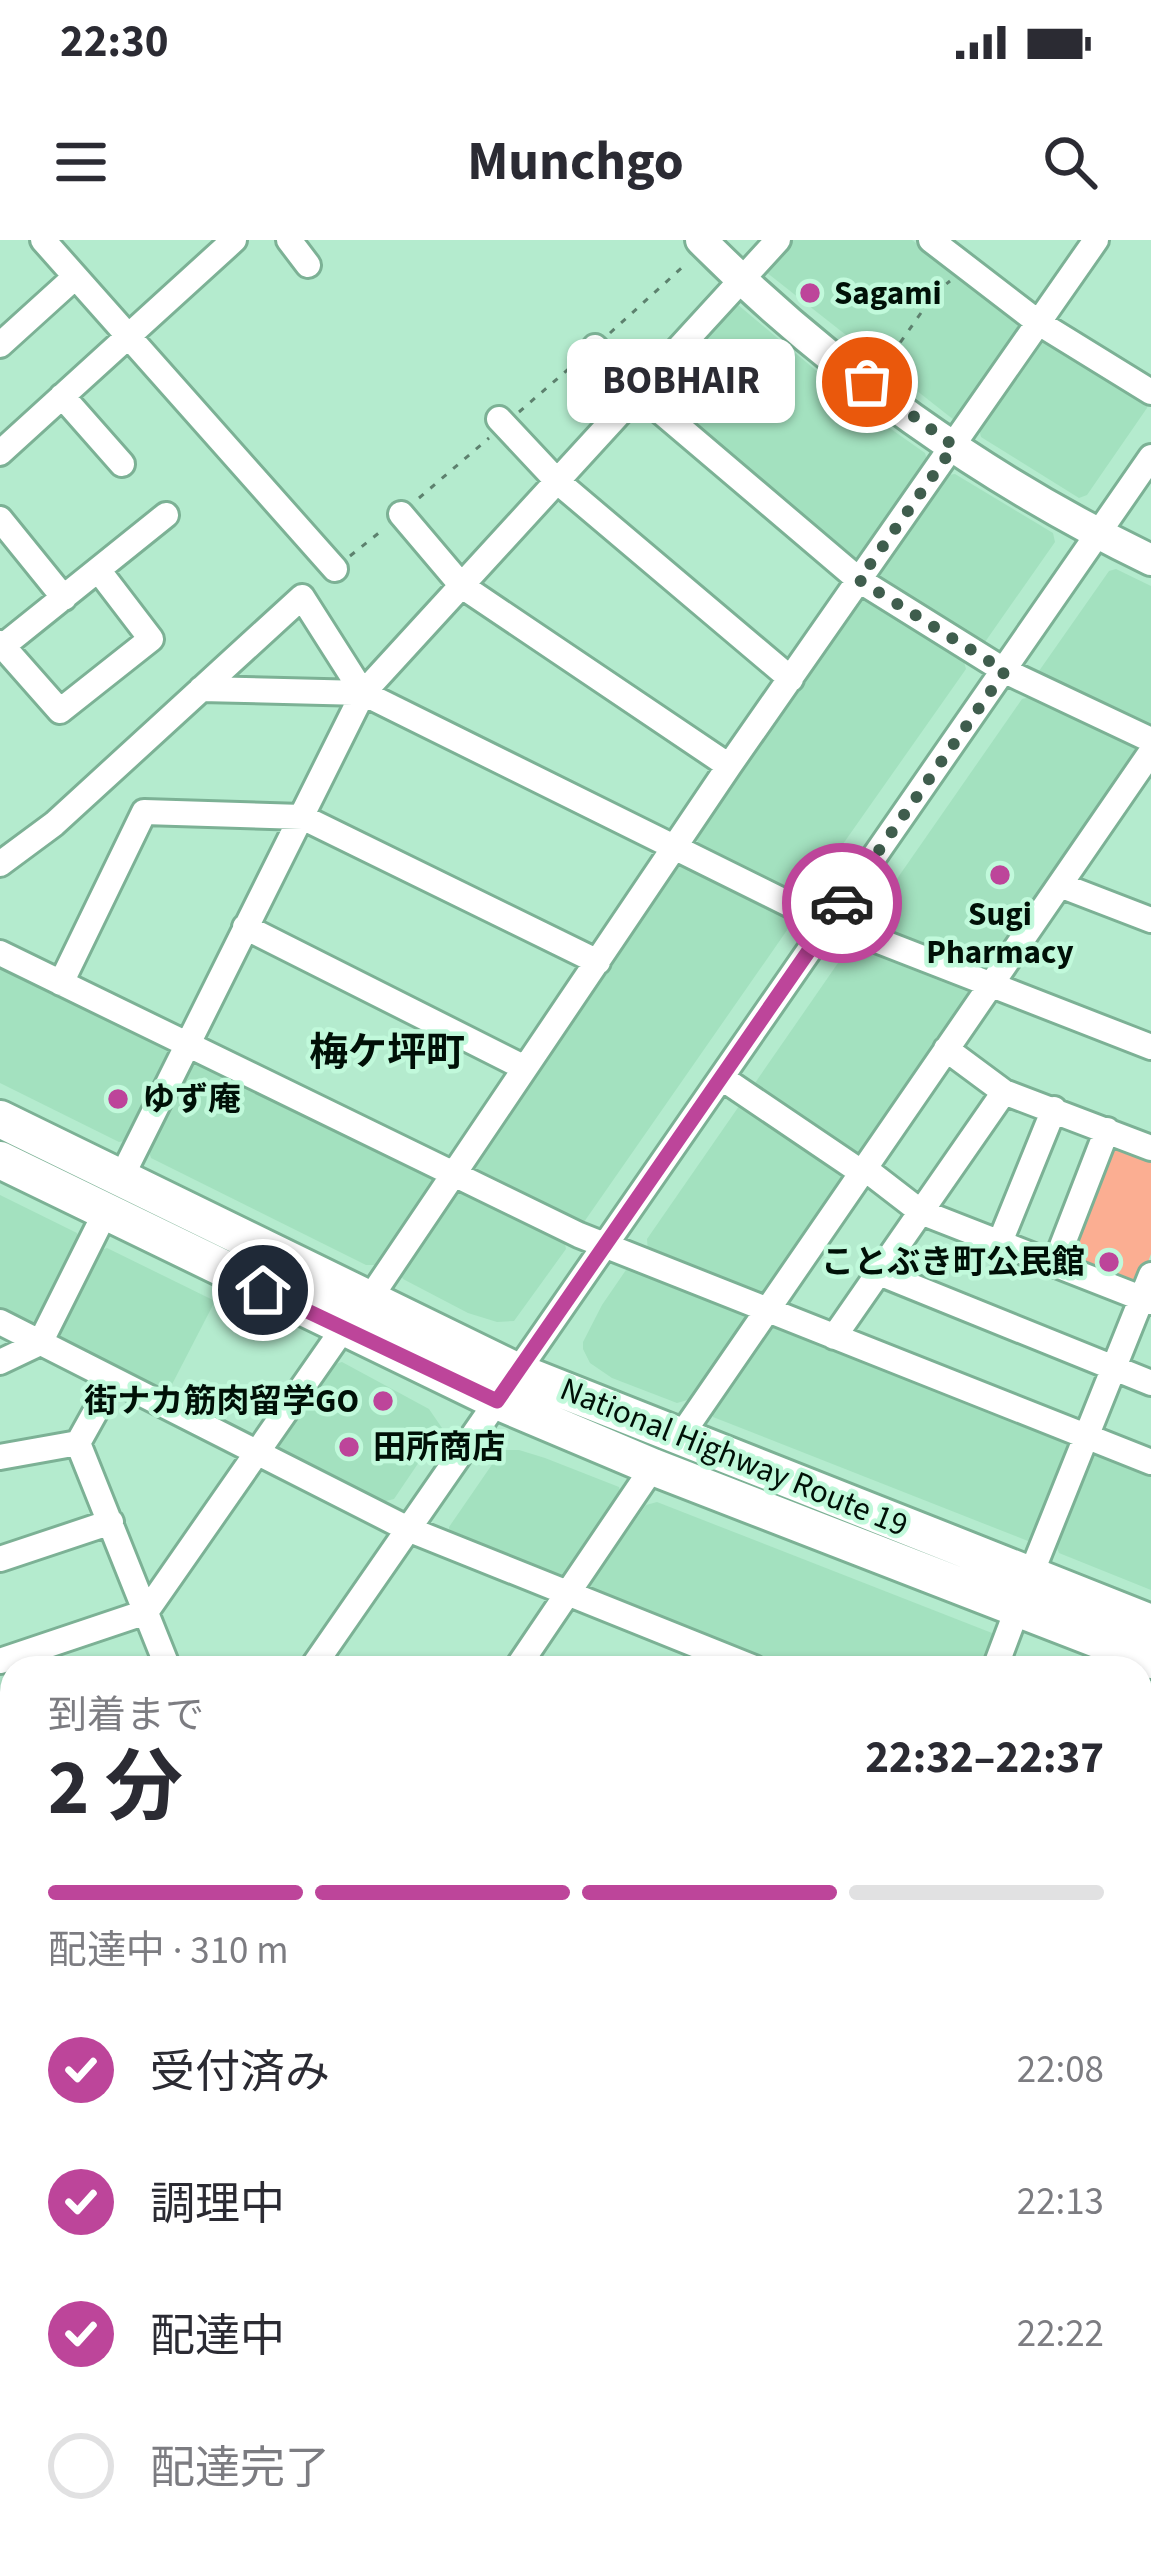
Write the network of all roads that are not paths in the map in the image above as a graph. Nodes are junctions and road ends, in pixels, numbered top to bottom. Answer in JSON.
{"nodes":[{"id":1,"x":43,"y":240,"type":"edge"},
{"id":2,"x":234,"y":240,"type":"edge"},
{"id":3,"x":289,"y":240,"type":"edge"},
{"id":4,"x":701,"y":240,"type":"edge"},
{"id":5,"x":778,"y":240,"type":"edge"},
{"id":6,"x":932,"y":240,"type":"edge"},
{"id":7,"x":1096,"y":240,"type":"edge"},
{"id":8,"x":308,"y":265,"type":"dead end"},
{"id":9,"x":75,"y":277,"type":"junction"},
{"id":10,"x":743,"y":279,"type":"junction"},
{"id":11,"x":1040,"y":323,"type":"junction"},
{"id":12,"x":128,"y":337,"type":"junction"},
{"id":13,"x":0,"y":346,"type":"edge"},
{"id":14,"x":595,"y":347,"type":"dead end"},
{"id":15,"x":1151,"y":392,"type":"edge"},
{"id":16,"x":639,"y":393,"type":"junction"},
{"id":17,"x":62,"y":397,"type":"junction"},
{"id":18,"x":499,"y":419,"type":"dead end"},
{"id":19,"x":954,"y":446,"type":"junction"},
{"id":20,"x":0,"y":453,"type":"edge"},
{"id":21,"x":1151,"y":457,"type":"edge"},
{"id":22,"x":122,"y":464,"type":"dead end"},
{"id":23,"x":558,"y":482,"type":"junction"},
{"id":24,"x":401,"y":514,"type":"dead end"},
{"id":25,"x":166,"y":515,"type":"dead end"},
{"id":26,"x":0,"y":519,"type":"edge"},
{"id":27,"x":1098,"y":535,"type":"junction"},
{"id":28,"x":9,"y":547,"type":"edge"},
{"id":29,"x":1151,"y":560,"type":"edge"},
{"id":30,"x":335,"y":569,"type":"dead end"},
{"id":31,"x":99,"y":571,"type":"junction"},
{"id":32,"x":859,"y":580,"type":"junction"},
{"id":33,"x":463,"y":586,"type":"junction"},
{"id":34,"x":64,"y":598,"type":"junction"},
{"id":35,"x":1,"y":644,"type":"edge"},
{"id":36,"x":1005,"y":671,"type":"junction"},
{"id":37,"x":791,"y":679,"type":"junction"},
{"id":38,"x":201,"y":689,"type":"junction"},
{"id":39,"x":363,"y":693,"type":"junction"},
{"id":40,"x":1151,"y":740,"type":"edge"},
{"id":41,"x":1151,"y":752,"type":"edge"},
{"id":42,"x":729,"y":766,"type":"junction"},
{"id":43,"x":302,"y":817,"type":"junction"},
{"id":44,"x":676,"y":848,"type":"junction"},
{"id":45,"x":0,"y":864,"type":"edge"},
{"id":46,"x":1060,"y":884,"type":"junction"},
{"id":47,"x":1151,"y":920,"type":"edge"},
{"id":48,"x":829,"y":922,"type":"junction"},
{"id":49,"x":245,"y":927,"type":"junction"},
{"id":50,"x":0,"y":953,"type":"edge"},
{"id":51,"x":598,"y":962,"type":"junction"},
{"id":52,"x":61,"y":983,"type":"junction"},
{"id":53,"x":991,"y":984,"type":"junction"},
{"id":54,"x":187,"y":1044,"type":"junction"},
{"id":55,"x":1151,"y":1047,"type":"edge"},
{"id":56,"x":946,"y":1049,"type":"junction"},
{"id":57,"x":525,"y":1068,"type":"junction"},
{"id":58,"x":722,"y":1078,"type":"junction"},
{"id":59,"x":1004,"y":1092,"type":"junction"},
{"id":60,"x":1054,"y":1109,"type":"junction"},
{"id":61,"x":0,"y":1119,"type":"edge"},
{"id":62,"x":1107,"y":1130,"type":"junction"},
{"id":63,"x":1151,"y":1148,"type":"edge"},
{"id":64,"x":0,"y":1160,"type":"edge"},
{"id":65,"x":863,"y":1170,"type":"junction"},
{"id":66,"x":453,"y":1176,"type":"junction"},
{"id":67,"x":121,"y":1178,"type":"junction"},
{"id":68,"x":921,"y":1212,"type":"junction"},
{"id":69,"x":105,"y":1213,"type":"junction"},
{"id":70,"x":1000,"y":1242,"type":"junction"},
{"id":71,"x":606,"y":1246,"type":"junction"},
{"id":72,"x":1055,"y":1264,"type":"junction"},
{"id":73,"x":879,"y":1274,"type":"junction"},
{"id":74,"x":1148,"y":1292,"type":"edge"},
{"id":75,"x":368,"y":1301,"type":"junction"},
{"id":76,"x":766,"y":1310,"type":"junction"},
{"id":77,"x":0,"y":1322,"type":"edge"},
{"id":78,"x":343,"y":1329,"type":"junction"},
{"id":79,"x":834,"y":1337,"type":"junction"},
{"id":80,"x":40,"y":1343,"type":"junction"},
{"id":81,"x":0,"y":1362,"type":"edge"},
{"id":82,"x":1115,"y":1369,"type":"junction"},
{"id":83,"x":112,"y":1382,"type":"junction"},
{"id":84,"x":1151,"y":1383,"type":"edge"},
{"id":85,"x":508,"y":1386,"type":"junction"},
{"id":86,"x":680,"y":1436,"type":"junction"},
{"id":87,"x":1088,"y":1437,"type":"junction"},
{"id":88,"x":78,"y":1443,"type":"junction"},
{"id":89,"x":259,"y":1454,"type":"junction"},
{"id":90,"x":0,"y":1457,"type":"edge"},
{"id":91,"x":1151,"y":1462,"type":"edge"},
{"id":92,"x":653,"y":1467,"type":"junction"},
{"id":93,"x":111,"y":1522,"type":"junction"},
{"id":94,"x":408,"y":1529,"type":"junction"},
{"id":95,"x":0,"y":1559,"type":"edge"},
{"id":96,"x":1025,"y":1591,"type":"junction"},
{"id":97,"x":568,"y":1594,"type":"junction"},
{"id":98,"x":146,"y":1612,"type":"junction"},
{"id":99,"x":1151,"y":1623,"type":"edge"},
{"id":100,"x":15,"y":1656,"type":"edge"},
{"id":101,"x":163,"y":1656,"type":"edge"},
{"id":102,"x":320,"y":1656,"type":"edge"},
{"id":103,"x":525,"y":1656,"type":"edge"},
{"id":104,"x":724,"y":1656,"type":"edge"},
{"id":105,"x":1000,"y":1656,"type":"edge"},
{"id":106,"x":1144,"y":1656,"type":"edge"}],
"edges":[{"from":1,"to":9,"type":"street"},
{"from":2,"to":12,"type":"street"},
{"from":3,"to":8,"type":"street"},
{"from":4,"to":10,"type":"main road"},
{"from":5,"to":10,"type":"street"},
{"from":6,"to":11,"type":"street"},
{"from":7,"to":11,"type":"street"},
{"from":9,"to":12,"type":"street"},
{"from":9,"to":13,"type":"street"},
{"from":10,"to":16,"type":"street"},
{"from":10,"to":19,"type":"main road"},
{"from":11,"to":15,"type":"street"},
{"from":11,"to":19,"type":"street"},
{"from":12,"to":17,"type":"street"},
{"from":12,"to":30,"type":"street"},
{"from":14,"to":16,"type":"street"},
{"from":16,"to":23,"type":"street"},
{"from":16,"to":32,"type":"street"},
{"from":17,"to":20,"type":"street"},
{"from":17,"to":22,"type":"street"},
{"from":18,"to":23,"type":"street"},
{"from":19,"to":27,"type":"main road"},
{"from":19,"to":32,"type":"street"},
{"from":21,"to":27,"type":"street"},
{"from":23,"to":33,"type":"street"},
{"from":23,"to":37,"type":"street"},
{"from":24,"to":33,"type":"street"},
{"from":25,"to":31,"type":"street"},
{"from":26,"to":28,"type":"street"},
{"from":27,"to":29,"type":"main road"},
{"from":27,"to":36,"type":"street"},
{"from":28,"to":34,"type":"street"},
{"from":31,"to":34,"type":"street"},
{"from":31,"to":35,"type":"street"},
{"from":32,"to":36,"type":"street"},
{"from":32,"to":37,"type":"street"},
{"from":33,"to":39,"type":"street"},
{"from":33,"to":42,"type":"street"},
{"from":34,"to":35,"type":"street"},
{"from":36,"to":40,"type":"street"},
{"from":36,"to":48,"type":"street"},
{"from":37,"to":42,"type":"street"},
{"from":38,"to":39,"type":"street"},
{"from":38,"to":39,"type":"street"},
{"from":38,"to":45,"type":"street"},
{"from":39,"to":43,"type":"street"},
{"from":39,"to":44,"type":"street"},
{"from":41,"to":46,"type":"street"},
{"from":42,"to":44,"type":"street"},
{"from":43,"to":49,"type":"street"},
{"from":43,"to":51,"type":"street"},
{"from":43,"to":52,"type":"street"},
{"from":44,"to":48,"type":"street"},
{"from":44,"to":51,"type":"street"},
{"from":46,"to":47,"type":"street"},
{"from":46,"to":53,"type":"street"},
{"from":48,"to":53,"type":"street"},
{"from":48,"to":58,"type":"street"},
{"from":49,"to":54,"type":"street"},
{"from":49,"to":57,"type":"street"},
{"from":50,"to":52,"type":"street"},
{"from":51,"to":57,"type":"street"},
{"from":52,"to":54,"type":"street"},
{"from":53,"to":55,"type":"street"},
{"from":53,"to":56,"type":"street"},
{"from":54,"to":66,"type":"street"},
{"from":54,"to":67,"type":"street"},
{"from":56,"to":59,"type":"street"},
{"from":56,"to":65,"type":"street"},
{"from":57,"to":66,"type":"street"},
{"from":58,"to":65,"type":"street"},
{"from":58,"to":71,"type":"street"},
{"from":59,"to":60,"type":"street"},
{"from":59,"to":68,"type":"street"},
{"from":60,"to":62,"type":"street"},
{"from":60,"to":70,"type":"street"},
{"from":61,"to":67,"type":"highway","name":"National Highway Route 19"},
{"from":62,"to":63,"type":"street"},
{"from":62,"to":72,"type":"street"},
{"from":64,"to":69,"type":"highway","name":"National Highway Route 19"},
{"from":65,"to":68,"type":"street"},
{"from":65,"to":76,"type":"street"},
{"from":66,"to":71,"type":"street"},
{"from":66,"to":75,"type":"street"},
{"from":67,"to":75,"type":"highway","name":"National Highway Route 19"},
{"from":68,"to":70,"type":"street"},
{"from":68,"to":73,"type":"street"},
{"from":69,"to":78,"type":"highway","name":"National Highway Route 19"},
{"from":69,"to":80,"type":"street"},
{"from":70,"to":72,"type":"street"},
{"from":71,"to":76,"type":"street"},
{"from":71,"to":85,"type":"street"},
{"from":72,"to":74,"type":"street"},
{"from":73,"to":79,"type":"street"},
{"from":73,"to":82,"type":"street"},
{"from":74,"to":82,"type":"street"},
{"from":75,"to":85,"type":"highway","name":"National Highway Route 19"},
{"from":76,"to":79,"type":"street"},
{"from":76,"to":86,"type":"street"},
{"from":77,"to":80,"type":"street"},
{"from":78,"to":85,"type":"highway","name":"National Highway Route 19"},
{"from":78,"to":89,"type":"street"},
{"from":79,"to":87,"type":"street"},
{"from":80,"to":81,"type":"street"},
{"from":80,"to":83,"type":"street"},
{"from":82,"to":84,"type":"street"},
{"from":82,"to":87,"type":"street"},
{"from":83,"to":88,"type":"street"},
{"from":83,"to":89,"type":"street"},
{"from":85,"to":86,"type":"highway","name":"National Highway Route 19"},
{"from":85,"to":92,"type":"highway","name":"National Highway Route 19"},
{"from":85,"to":94,"type":"street"},
{"from":86,"to":96,"type":"highway","name":"National Highway Route 19"},
{"from":87,"to":91,"type":"street"},
{"from":87,"to":96,"type":"street"},
{"from":88,"to":90,"type":"street"},
{"from":88,"to":93,"type":"street"},
{"from":89,"to":94,"type":"street"},
{"from":89,"to":98,"type":"street"},
{"from":92,"to":96,"type":"highway","name":"National Highway Route 19"},
{"from":92,"to":97,"type":"street"},
{"from":93,"to":95,"type":"street"},
{"from":93,"to":98,"type":"street"},
{"from":94,"to":97,"type":"street"},
{"from":94,"to":102,"type":"street"},
{"from":96,"to":99,"type":"highway","name":"National Highway Route 19"},
{"from":96,"to":105,"type":"street"},
{"from":96,"to":106,"type":"highway","name":"National Highway Route 19"},
{"from":97,"to":103,"type":"street"},
{"from":97,"to":104,"type":"street"},
{"from":98,"to":100,"type":"street"},
{"from":98,"to":101,"type":"street"}]}
